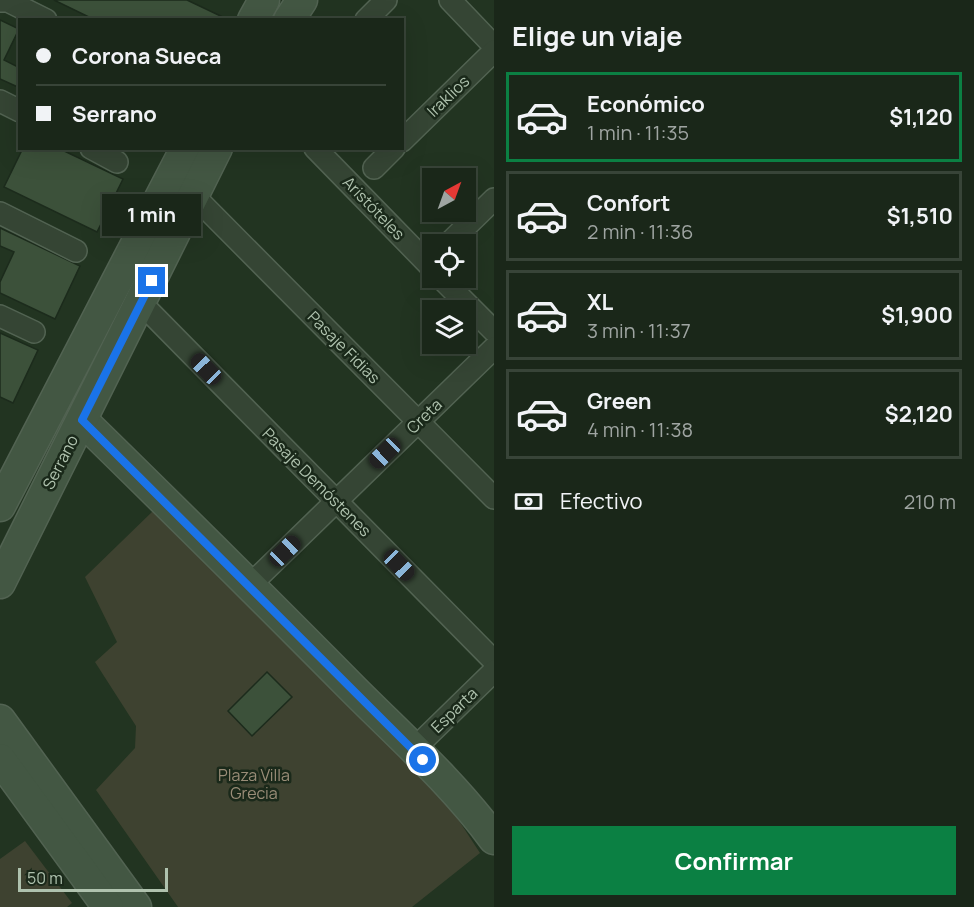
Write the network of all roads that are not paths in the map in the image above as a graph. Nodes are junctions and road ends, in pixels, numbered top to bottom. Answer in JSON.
{"nodes":[{"id":1,"x":264,"y":0,"type":"edge"},
{"id":2,"x":302,"y":0,"type":"edge"},
{"id":3,"x":386,"y":0,"type":"edge"},
{"id":4,"x":450,"y":0,"type":"edge"},
{"id":5,"x":0,"y":1,"type":"edge"},
{"id":6,"x":42,"y":18,"type":"edge"},
{"id":7,"x":255,"y":18,"type":"edge"},
{"id":8,"x":290,"y":18,"type":"edge"},
{"id":9,"x":368,"y":18,"type":"edge"},
{"id":10,"x":494,"y":46,"type":"edge"},
{"id":11,"x":494,"y":51,"type":"edge"},
{"id":12,"x":0,"y":101,"type":"edge"},
{"id":13,"x":18,"y":110,"type":"edge"},
{"id":14,"x":404,"y":139,"type":"edge"},
{"id":15,"x":96,"y":150,"type":"edge"},
{"id":16,"x":185,"y":150,"type":"edge"},
{"id":17,"x":216,"y":150,"type":"edge"},
{"id":18,"x":317,"y":150,"type":"edge"},
{"id":19,"x":392,"y":150,"type":"edge"},
{"id":20,"x":117,"y":162,"type":"dead end"},
{"id":21,"x":374,"y":168,"type":"dead end"},
{"id":22,"x":194,"y":196,"type":"junction"},
{"id":23,"x":494,"y":199,"type":"edge"},
{"id":24,"x":0,"y":213,"type":"edge"},
{"id":25,"x":458,"y":234,"type":"edge"},
{"id":26,"x":76,"y":251,"type":"dead end"},
{"id":27,"x":422,"y":256,"type":"edge"},
{"id":28,"x":453,"y":288,"type":"edge"},
{"id":29,"x":141,"y":303,"type":"junction"},
{"id":30,"x":0,"y":316,"type":"edge"},
{"id":31,"x":494,"y":331,"type":"edge"},
{"id":32,"x":34,"y":332,"type":"dead end"},
{"id":33,"x":494,"y":348,"type":"edge"},
{"id":34,"x":82,"y":420,"type":"junction"},
{"id":35,"x":418,"y":422,"type":"junction"},
{"id":36,"x":494,"y":498,"type":"edge"},
{"id":37,"x":336,"y":501,"type":"junction"},
{"id":38,"x":0,"y":506,"type":"edge"},
{"id":39,"x":0,"y":583,"type":"edge"},
{"id":40,"x":250,"y":585,"type":"junction"},
{"id":41,"x":494,"y":661,"type":"edge"},
{"id":42,"x":494,"y":671,"type":"edge"},
{"id":43,"x":0,"y":720,"type":"edge"},
{"id":44,"x":413,"y":750,"type":"junction"},
{"id":45,"x":0,"y":759,"type":"edge"},
{"id":46,"x":494,"y":839,"type":"edge"},
{"id":47,"x":108,"y":907,"type":"edge"},
{"id":48,"x":136,"y":907,"type":"edge"}],
"edges":[{"from":1,"to":7,"type":"main road"},
{"from":2,"to":8,"type":"main road"},
{"from":3,"to":9,"type":"street"},
{"from":4,"to":10,"type":"street"},
{"from":5,"to":6,"type":"street"},
{"from":11,"to":14,"type":"street","name":"Iraklios"},
{"from":12,"to":13,"type":"street"},
{"from":15,"to":20,"type":"street"},
{"from":16,"to":38,"type":"main road","name":"Serrano"},
{"from":17,"to":22,"type":"main road","name":"Serrano"},
{"from":18,"to":27,"type":"street","name":"Aristóteles"},
{"from":19,"to":21,"type":"street"},
{"from":22,"to":29,"type":"main road","name":"Serrano"},
{"from":22,"to":35,"type":"street","name":"Pasaje Fidias"},
{"from":23,"to":25,"type":"street"},
{"from":24,"to":26,"type":"street"},
{"from":28,"to":31,"type":"street","name":"Aristóteles"},
{"from":29,"to":34,"type":"main road","name":"Serrano"},
{"from":29,"to":37,"type":"street","name":"Pasaje Demóstenes"},
{"from":30,"to":32,"type":"street"},
{"from":33,"to":35,"type":"street","name":"Creta"},
{"from":34,"to":39,"type":"main road","name":"Serrano"},
{"from":34,"to":40,"type":"main road"},
{"from":35,"to":36,"type":"street","name":"Pasaje Fidias"},
{"from":35,"to":37,"type":"street","name":"Creta"},
{"from":37,"to":40,"type":"street","name":"Creta"},
{"from":37,"to":41,"type":"street","name":"Pasaje Demóstenes"},
{"from":40,"to":44,"type":"main road"},
{"from":42,"to":44,"type":"street","name":"Esparta"},
{"from":43,"to":48,"type":"main road"},
{"from":44,"to":46,"type":"main road"},
{"from":45,"to":47,"type":"main road"}]}
